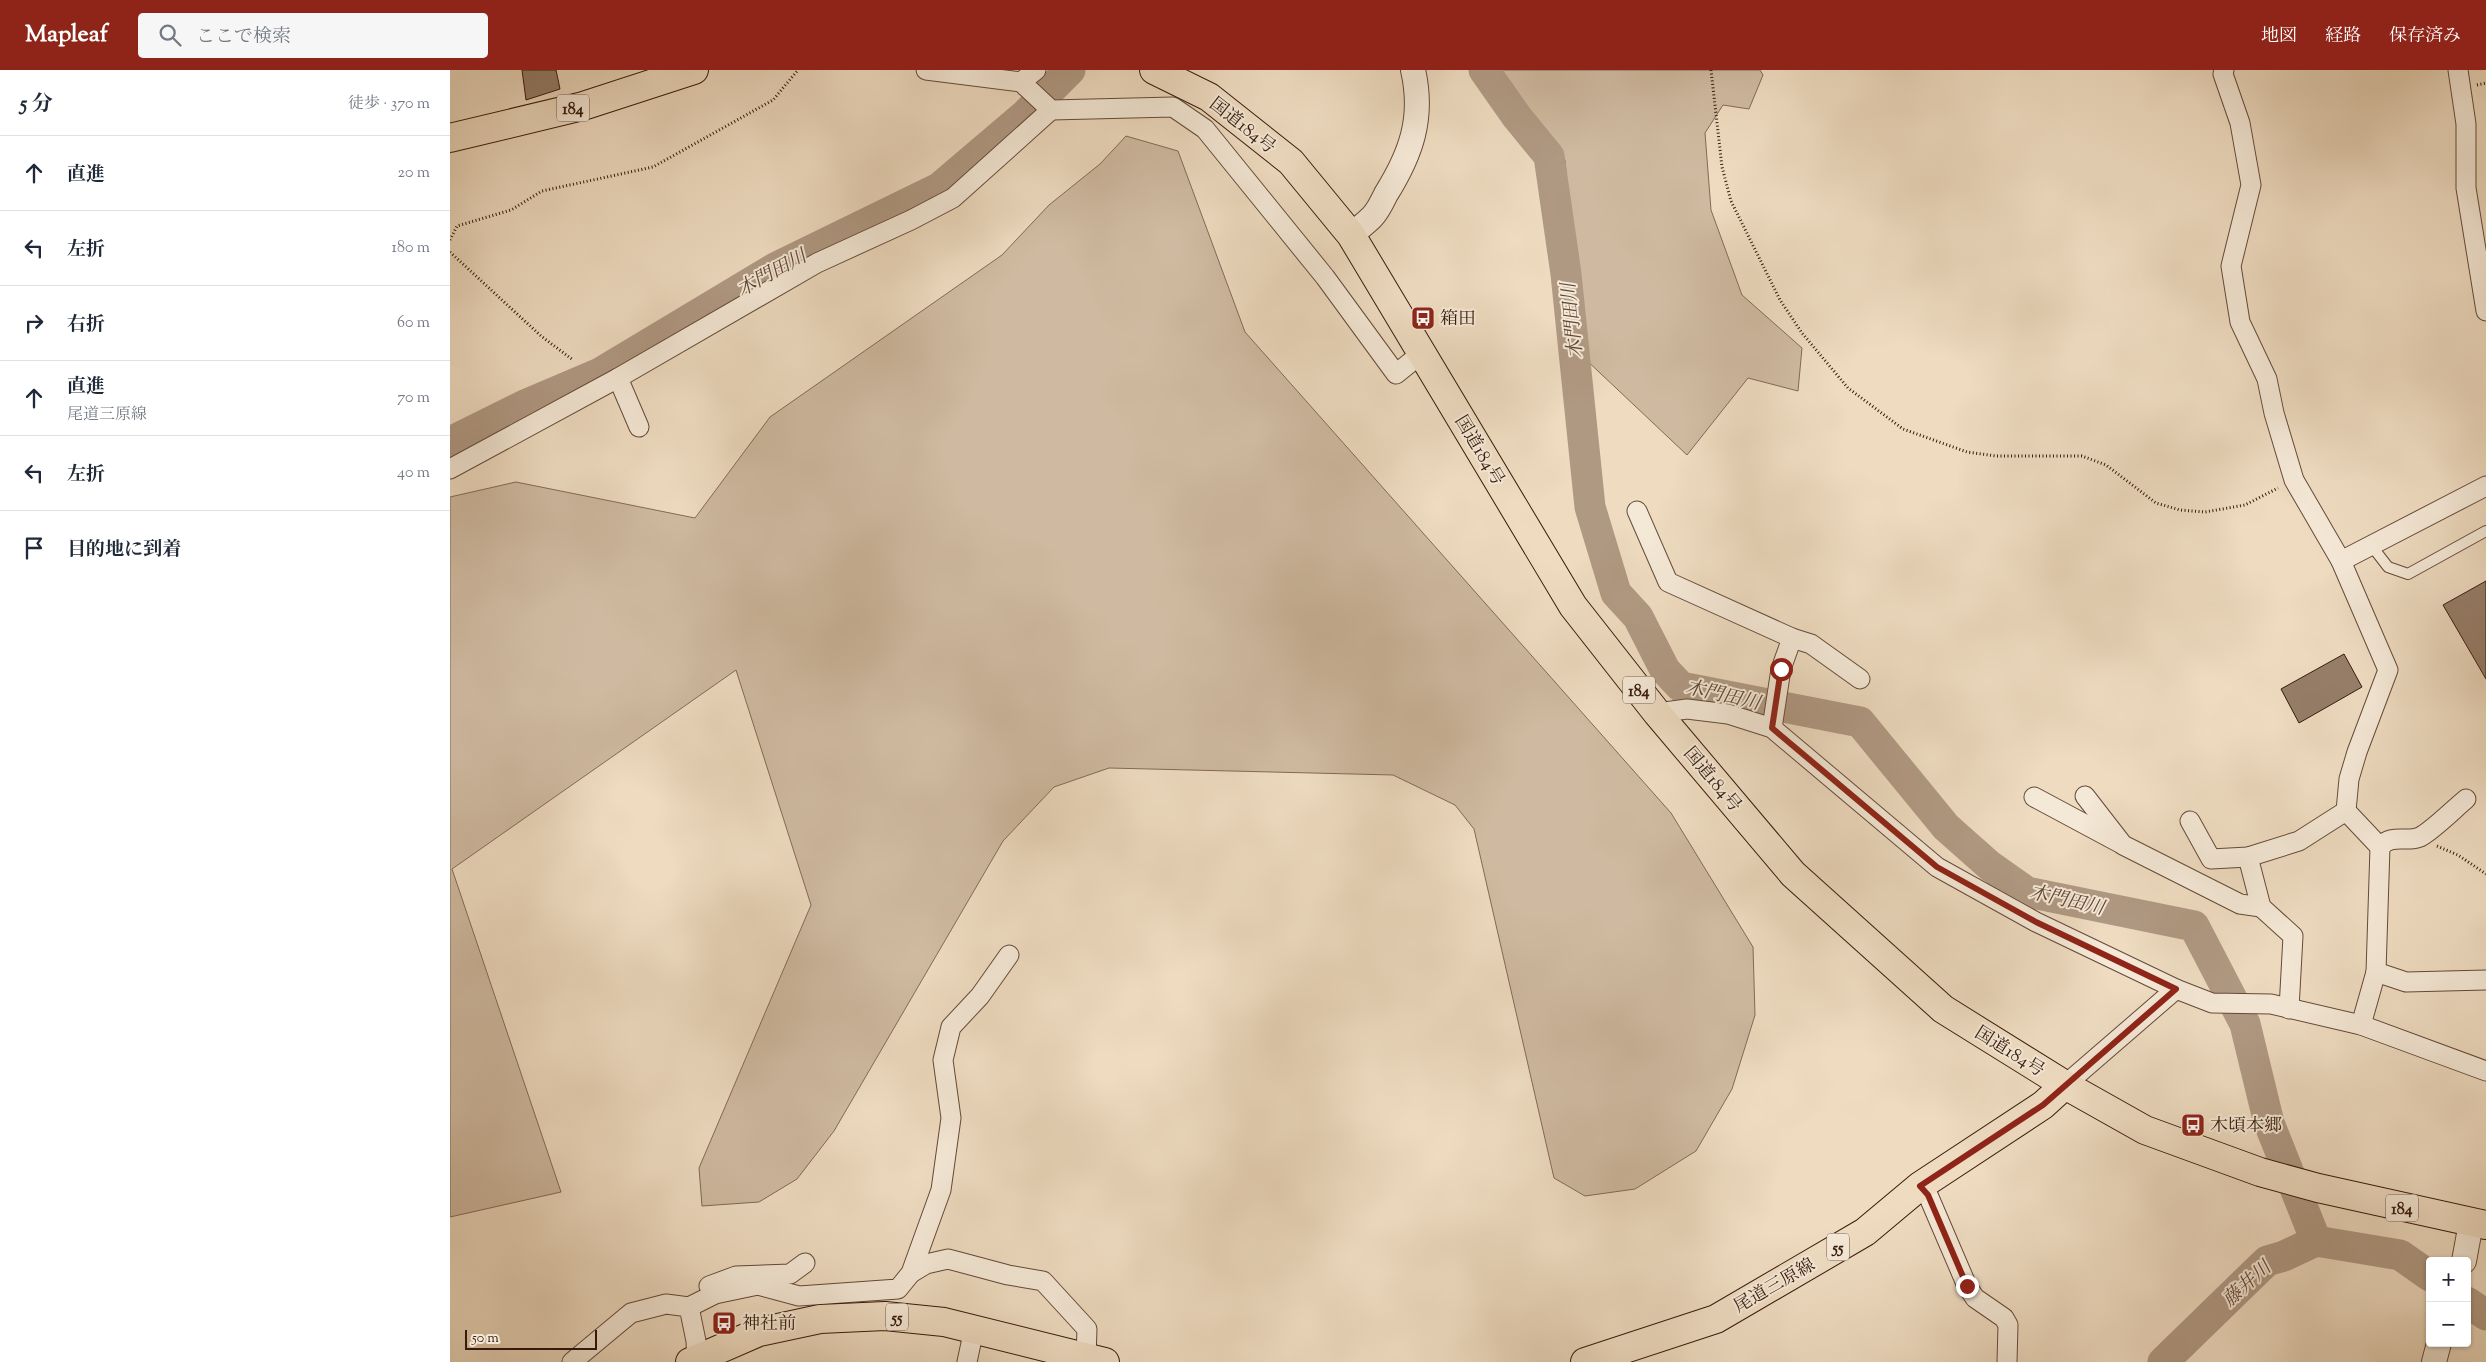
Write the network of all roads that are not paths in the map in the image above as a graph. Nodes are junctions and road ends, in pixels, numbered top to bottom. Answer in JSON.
{"nodes":[{"id":1,"x":694,"y":70,"type":"edge"},
{"id":2,"x":926,"y":70,"type":"edge"},
{"id":3,"x":1036,"y":70,"type":"edge"},
{"id":4,"x":1154,"y":70,"type":"edge"},
{"id":5,"x":1412,"y":70,"type":"edge"},
{"id":6,"x":2224,"y":70,"type":"edge"},
{"id":7,"x":2458,"y":70,"type":"edge"},
{"id":8,"x":1021,"y":82,"type":"junction"},
{"id":9,"x":1051,"y":110,"type":"junction"},
{"id":10,"x":450,"y":138,"type":"edge"},
{"id":11,"x":1351,"y":235,"type":"junction"},
{"id":12,"x":2486,"y":311,"type":"edge"},
{"id":13,"x":1422,"y":353,"type":"junction"},
{"id":14,"x":618,"y":378,"type":"junction"},
{"id":15,"x":639,"y":427,"type":"dead end"},
{"id":16,"x":450,"y":469,"type":"edge"},
{"id":17,"x":2486,"y":486,"type":"edge"},
{"id":18,"x":1637,"y":511,"type":"dead end"},
{"id":19,"x":2486,"y":531,"type":"edge"},
{"id":20,"x":2371,"y":545,"type":"junction"},
{"id":21,"x":2341,"y":561,"type":"junction"},
{"id":22,"x":1792,"y":638,"type":"junction"},
{"id":23,"x":1860,"y":680,"type":"dead end"},
{"id":24,"x":1657,"y":713,"type":"junction"},
{"id":25,"x":1772,"y":728,"type":"junction"},
{"id":26,"x":2085,"y":796,"type":"dead end"},
{"id":27,"x":2034,"y":797,"type":"dead end"},
{"id":28,"x":2466,"y":799,"type":"dead end"},
{"id":29,"x":2346,"y":811,"type":"junction"},
{"id":30,"x":2190,"y":821,"type":"dead end"},
{"id":31,"x":2123,"y":845,"type":"junction"},
{"id":32,"x":2380,"y":847,"type":"junction"},
{"id":33,"x":2248,"y":857,"type":"junction"},
{"id":34,"x":2261,"y":907,"type":"junction"},
{"id":35,"x":1009,"y":955,"type":"dead end"},
{"id":36,"x":2376,"y":972,"type":"junction"},
{"id":37,"x":2486,"y":980,"type":"edge"},
{"id":38,"x":2176,"y":989,"type":"junction"},
{"id":39,"x":2289,"y":1009,"type":"junction"},
{"id":40,"x":2361,"y":1025,"type":"junction"},
{"id":41,"x":2486,"y":1071,"type":"edge"},
{"id":42,"x":2065,"y":1085,"type":"junction"},
{"id":43,"x":1920,"y":1186,"type":"junction"},
{"id":44,"x":2479,"y":1224,"type":"edge"},
{"id":45,"x":2465,"y":1255,"type":"edge"},
{"id":46,"x":804,"y":1263,"type":"dead end"},
{"id":47,"x":911,"y":1273,"type":"junction"},
{"id":48,"x":689,"y":1307,"type":"junction"},
{"id":49,"x":974,"y":1329,"type":"junction"},
{"id":50,"x":2438,"y":1347,"type":"edge"},
{"id":51,"x":1095,"y":1360,"type":"edge"},
{"id":52,"x":694,"y":1361,"type":"edge"},
{"id":53,"x":572,"y":1362,"type":"edge"},
{"id":54,"x":967,"y":1362,"type":"edge"},
{"id":55,"x":1585,"y":1362,"type":"edge"},
{"id":56,"x":2007,"y":1362,"type":"edge"},
{"id":57,"x":2434,"y":1362,"type":"edge"}],
"edges":[{"from":1,"to":10,"type":"main road","number":"184"},
{"from":2,"to":8,"type":"street"},
{"from":3,"to":8,"type":"street"},
{"from":4,"to":11,"type":"main road","name":"国道184号","number":"184"},
{"from":5,"to":11,"type":"street"},
{"from":6,"to":21,"type":"street"},
{"from":7,"to":12,"type":"street"},
{"from":8,"to":9,"type":"street"},
{"from":9,"to":13,"type":"street"},
{"from":9,"to":14,"type":"street"},
{"from":11,"to":13,"type":"main road","name":"国道184号","number":"184"},
{"from":13,"to":24,"type":"main road","name":"国道184号","number":"184"},
{"from":14,"to":15,"type":"street"},
{"from":14,"to":16,"type":"street"},
{"from":17,"to":20,"type":"street"},
{"from":18,"to":22,"type":"street"},
{"from":19,"to":20,"type":"lane"},
{"from":20,"to":21,"type":"street"},
{"from":21,"to":29,"type":"street"},
{"from":22,"to":23,"type":"street"},
{"from":22,"to":25,"type":"street"},
{"from":24,"to":25,"type":"street"},
{"from":24,"to":42,"type":"main road","name":"国道184号","number":"184"},
{"from":25,"to":38,"type":"street"},
{"from":26,"to":31,"type":"street"},
{"from":27,"to":31,"type":"street"},
{"from":28,"to":32,"type":"street"},
{"from":29,"to":32,"type":"street"},
{"from":29,"to":33,"type":"street"},
{"from":30,"to":33,"type":"street"},
{"from":31,"to":34,"type":"street"},
{"from":32,"to":36,"type":"street"},
{"from":33,"to":34,"type":"street"},
{"from":34,"to":39,"type":"street"},
{"from":35,"to":47,"type":"street"},
{"from":36,"to":37,"type":"street"},
{"from":36,"to":40,"type":"street"},
{"from":38,"to":39,"type":"street"},
{"from":38,"to":42,"type":"street"},
{"from":39,"to":40,"type":"street"},
{"from":40,"to":41,"type":"street"},
{"from":42,"to":43,"type":"main road","name":"尾道三原線","number":"55"},
{"from":42,"to":44,"type":"main road","name":"国道184号","number":"184"},
{"from":43,"to":55,"type":"main road","name":"尾道三原線","number":"55"},
{"from":43,"to":56,"type":"street"},
{"from":44,"to":45,"type":"street"},
{"from":46,"to":48,"type":"street"},
{"from":47,"to":48,"type":"street"},
{"from":47,"to":51,"type":"street"},
{"from":48,"to":52,"type":"street"},
{"from":48,"to":53,"type":"street"},
{"from":49,"to":51,"type":"main road","number":"55"},
{"from":49,"to":52,"type":"main road","number":"55"},
{"from":49,"to":54,"type":"street"},
{"from":50,"to":57,"type":"street"}]}
